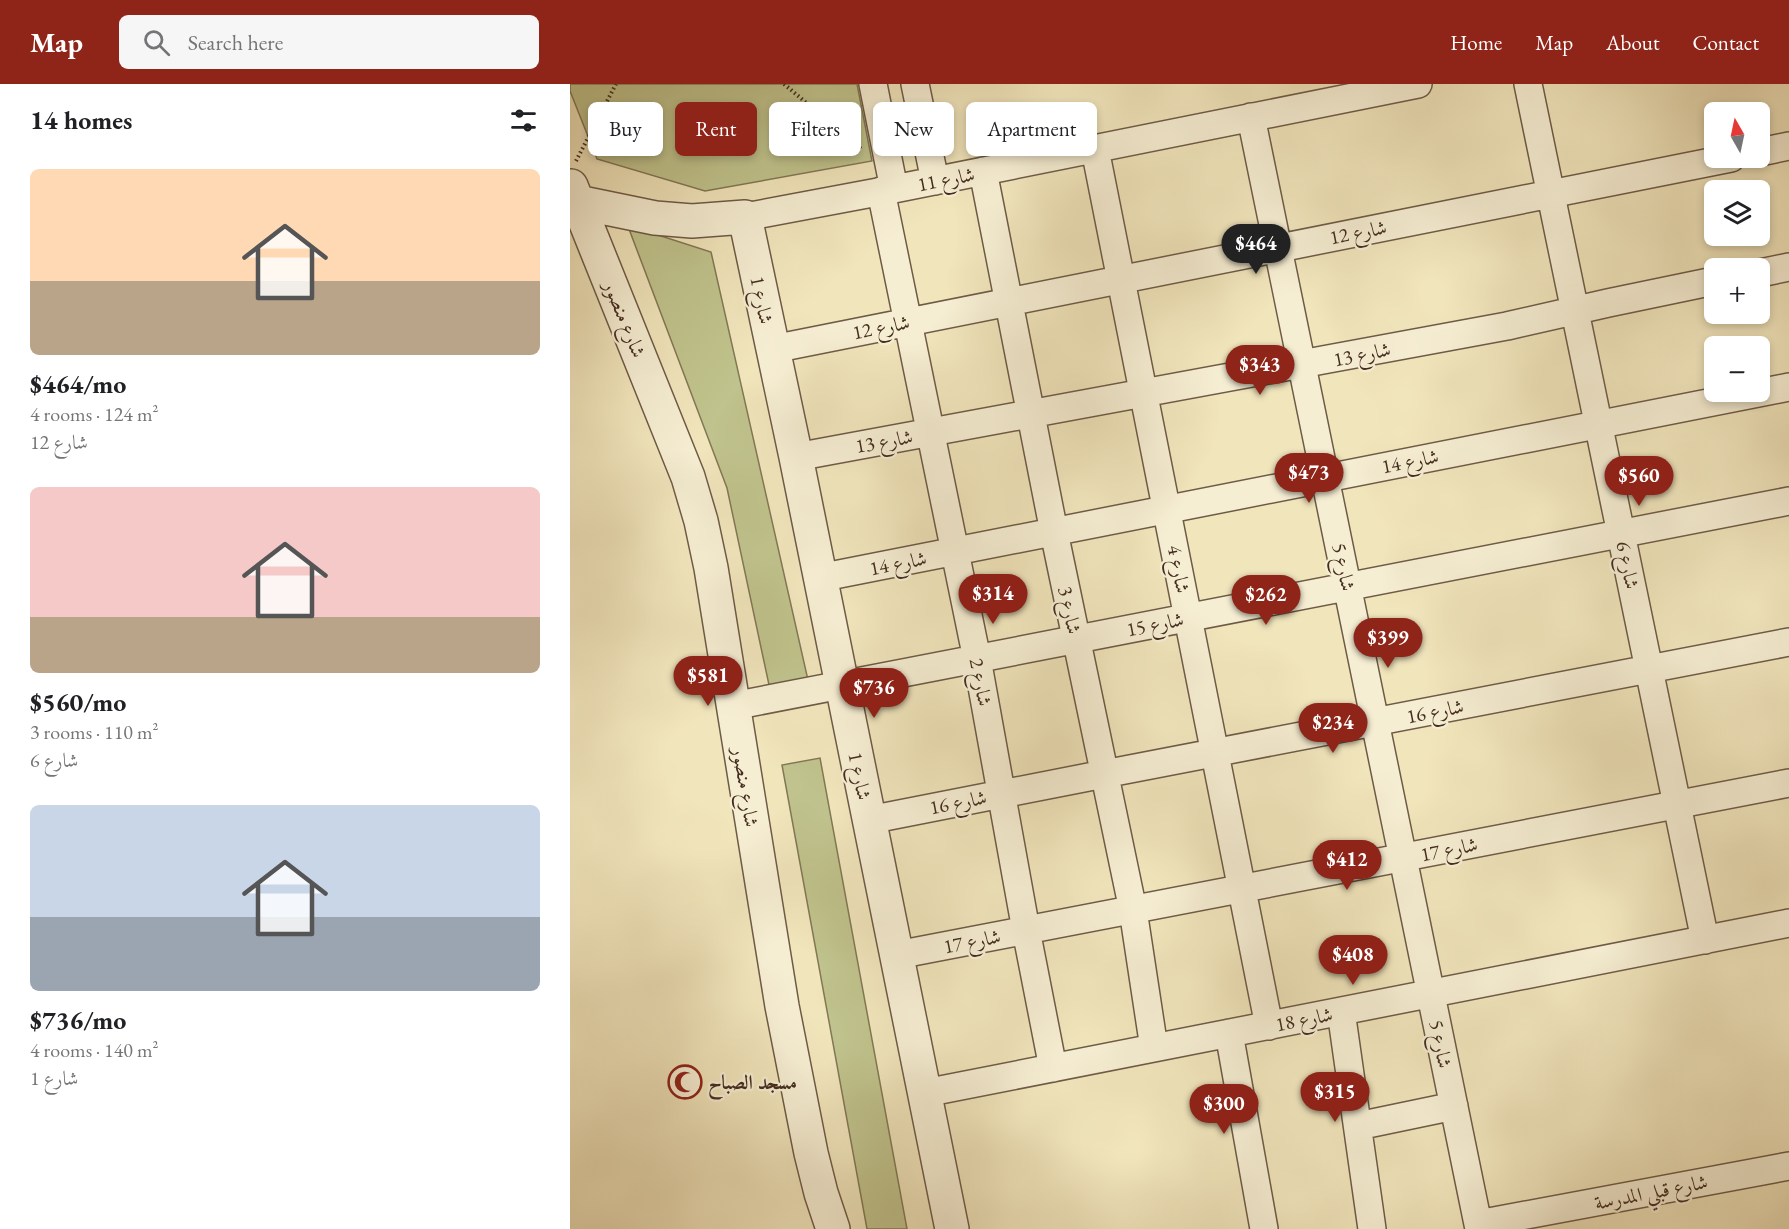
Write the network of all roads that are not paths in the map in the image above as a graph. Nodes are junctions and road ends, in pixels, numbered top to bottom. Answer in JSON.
{"nodes":[{"id":1,"x":873,"y":84,"type":"edge"},
{"id":2,"x":915,"y":84,"type":"edge"},
{"id":3,"x":1418,"y":84,"type":"edge"},
{"id":4,"x":1528,"y":84,"type":"edge"},
{"id":5,"x":1340,"y":92,"type":"edge"},
{"id":6,"x":1251,"y":117,"type":"junction"},
{"id":7,"x":1789,"y":146,"type":"edge"},
{"id":8,"x":1097,"y":149,"type":"edge"},
{"id":9,"x":1770,"y":150,"type":"edge"},
{"id":10,"x":1059,"y":156,"type":"edge"},
{"id":11,"x":1096,"y":156,"type":"edge"},
{"id":12,"x":1704,"y":163,"type":"edge"},
{"id":13,"x":983,"y":171,"type":"junction"},
{"id":14,"x":935,"y":181,"type":"junction"},
{"id":15,"x":574,"y":183,"type":"edge"},
{"id":16,"x":889,"y":185,"type":"junction"},
{"id":17,"x":1551,"y":194,"type":"junction"},
{"id":18,"x":745,"y":217,"type":"junction"},
{"id":19,"x":1278,"y":248,"type":"junction"},
{"id":20,"x":1789,"y":267,"type":"edge"},
{"id":21,"x":1770,"y":271,"type":"edge"},
{"id":22,"x":1121,"y":279,"type":"junction"},
{"id":23,"x":1704,"y":283,"type":"edge"},
{"id":24,"x":1009,"y":302,"type":"junction"},
{"id":25,"x":1576,"y":311,"type":"junction"},
{"id":26,"x":907,"y":322,"type":"junction"},
{"id":27,"x":772,"y":349,"type":"junction"},
{"id":28,"x":1302,"y":365,"type":"junction"},
{"id":29,"x":1789,"y":387,"type":"edge"},
{"id":30,"x":1144,"y":394,"type":"junction"},
{"id":31,"x":1032,"y":415,"type":"junction"},
{"id":32,"x":1599,"y":424,"type":"junction"},
{"id":33,"x":930,"y":433,"type":"junction"},
{"id":34,"x":796,"y":457,"type":"junction"},
{"id":35,"x":1325,"y":478,"type":"junction"},
{"id":36,"x":1789,"y":501,"type":"edge"},
{"id":37,"x":1167,"y":509,"type":"junction"},
{"id":38,"x":1054,"y":532,"type":"junction"},
{"id":39,"x":1622,"y":534,"type":"junction"},
{"id":40,"x":955,"y":551,"type":"junction"},
{"id":41,"x":819,"y":578,"type":"junction"},
{"id":42,"x":1348,"y":587,"type":"junction"},
{"id":43,"x":1188,"y":618,"type":"junction"},
{"id":44,"x":1076,"y":640,"type":"junction"},
{"id":45,"x":1789,"y":642,"type":"edge"},
{"id":46,"x":976,"y":659,"type":"junction"},
{"id":47,"x":1650,"y":669,"type":"junction"},
{"id":48,"x":842,"y":685,"type":"junction"},
{"id":49,"x":734,"y":706,"type":"junction"},
{"id":50,"x":1376,"y":723,"type":"junction"},
{"id":51,"x":1215,"y":753,"type":"junction"},
{"id":52,"x":1104,"y":774,"type":"junction"},
{"id":53,"x":1789,"y":783,"type":"edge"},
{"id":54,"x":1002,"y":794,"type":"junction"},
{"id":55,"x":1677,"y":804,"type":"junction"},
{"id":56,"x":869,"y":820,"type":"junction"},
{"id":57,"x":1403,"y":858,"type":"junction"},
{"id":58,"x":1242,"y":888,"type":"junction"},
{"id":59,"x":1133,"y":910,"type":"junction"},
{"id":60,"x":1789,"y":924,"type":"edge"},
{"id":61,"x":1026,"y":930,"type":"junction"},
{"id":62,"x":1705,"y":940,"type":"junction"},
{"id":63,"x":897,"y":955,"type":"junction"},
{"id":64,"x":1431,"y":994,"type":"junction"},
{"id":65,"x":1341,"y":1011,"type":"junction"},
{"id":66,"x":1269,"y":1026,"type":"junction"},
{"id":67,"x":1228,"y":1034,"type":"junction"},
{"id":68,"x":1154,"y":1048,"type":"junction"},
{"id":69,"x":1053,"y":1068,"type":"junction"},
{"id":70,"x":925,"y":1093,"type":"junction"},
{"id":71,"x":1454,"y":1106,"type":"junction"},
{"id":72,"x":1358,"y":1126,"type":"junction"},
{"id":73,"x":1789,"y":1166,"type":"edge"},
{"id":74,"x":1479,"y":1227,"type":"edge"},
{"id":75,"x":833,"y":1229,"type":"edge"},
{"id":76,"x":952,"y":1229,"type":"edge"},
{"id":77,"x":1264,"y":1229,"type":"edge"},
{"id":78,"x":1372,"y":1229,"type":"edge"}],
"edges":[{"from":1,"to":16,"type":"street","name":"شارع 2"},
{"from":2,"to":14,"type":"street"},
{"from":3,"to":5,"type":"street","name":"شارع 11"},
{"from":4,"to":17,"type":"street","name":"شارع 6"},
{"from":5,"to":6,"type":"street","name":"شارع 11"},
{"from":6,"to":8,"type":"street","name":"شارع 11"},
{"from":6,"to":19,"type":"street","name":"شارع 5"},
{"from":7,"to":9,"type":"street"},
{"from":10,"to":13,"type":"street","name":"شارع 11"},
{"from":11,"to":22,"type":"street","name":"شارع 4"},
{"from":12,"to":17,"type":"street","name":"شارع 12"},
{"from":13,"to":14,"type":"street","name":"شارع 11"},
{"from":13,"to":24,"type":"street","name":"شارع 3"},
{"from":14,"to":16,"type":"street","name":"شارع 11"},
{"from":15,"to":18,"type":"street","name":"شارع 11"},
{"from":15,"to":49,"type":"street","name":"شارع منصور"},
{"from":16,"to":18,"type":"street","name":"شارع 11"},
{"from":16,"to":26,"type":"street","name":"شارع 2"},
{"from":17,"to":19,"type":"street","name":"شارع 12"},
{"from":17,"to":25,"type":"street","name":"شارع 6"},
{"from":18,"to":27,"type":"street","name":"شارع 1"},
{"from":19,"to":22,"type":"street","name":"شارع 12"},
{"from":19,"to":28,"type":"street","name":"شارع 5"},
{"from":20,"to":21,"type":"street"},
{"from":22,"to":24,"type":"street","name":"شارع 12"},
{"from":22,"to":30,"type":"street","name":"شارع 4"},
{"from":23,"to":25,"type":"street","name":"شارع 13"},
{"from":24,"to":26,"type":"street","name":"شارع 12"},
{"from":24,"to":31,"type":"street","name":"شارع 3"},
{"from":25,"to":28,"type":"street","name":"شارع 13"},
{"from":25,"to":32,"type":"street","name":"شارع 6"},
{"from":26,"to":27,"type":"street","name":"شارع 12"},
{"from":26,"to":33,"type":"street","name":"شارع 2"},
{"from":27,"to":34,"type":"street","name":"شارع 1"},
{"from":28,"to":30,"type":"street","name":"شارع 13"},
{"from":28,"to":35,"type":"street","name":"شارع 5"},
{"from":29,"to":32,"type":"street","name":"شارع 14"},
{"from":30,"to":31,"type":"street","name":"شارع 13"},
{"from":30,"to":37,"type":"street","name":"شارع 4"},
{"from":31,"to":33,"type":"street","name":"شارع 13"},
{"from":31,"to":38,"type":"street","name":"شارع 3"},
{"from":32,"to":35,"type":"street","name":"شارع 14"},
{"from":32,"to":39,"type":"street","name":"شارع 6"},
{"from":33,"to":34,"type":"street","name":"شارع 13"},
{"from":33,"to":40,"type":"street","name":"شارع 2"},
{"from":34,"to":41,"type":"street","name":"شارع 1"},
{"from":35,"to":37,"type":"street","name":"شارع 14"},
{"from":35,"to":42,"type":"street","name":"شارع 5"},
{"from":36,"to":39,"type":"street","name":"شارع 15"},
{"from":37,"to":38,"type":"street","name":"شارع 14"},
{"from":37,"to":43,"type":"street","name":"شارع 4"},
{"from":38,"to":40,"type":"street","name":"شارع 14"},
{"from":38,"to":44,"type":"street","name":"شارع 3"},
{"from":39,"to":42,"type":"street","name":"شارع 15"},
{"from":39,"to":47,"type":"street","name":"شارع 6"},
{"from":40,"to":41,"type":"street","name":"شارع 14"},
{"from":40,"to":46,"type":"street","name":"شارع 2"},
{"from":41,"to":48,"type":"street","name":"شارع 1"},
{"from":42,"to":43,"type":"street","name":"شارع 15"},
{"from":42,"to":50,"type":"street","name":"شارع 5"},
{"from":43,"to":44,"type":"street","name":"شارع 15"},
{"from":43,"to":51,"type":"street","name":"شارع 4"},
{"from":44,"to":46,"type":"street","name":"شارع 15"},
{"from":44,"to":52,"type":"street","name":"شارع 3"},
{"from":45,"to":47,"type":"street","name":"شارع 16"},
{"from":46,"to":48,"type":"street","name":"شارع 15"},
{"from":46,"to":54,"type":"street","name":"شارع 2"},
{"from":47,"to":50,"type":"street","name":"شارع 16"},
{"from":47,"to":55,"type":"street","name":"شارع 6"},
{"from":48,"to":49,"type":"street","name":"شارع 15"},
{"from":48,"to":56,"type":"street","name":"شارع 1"},
{"from":49,"to":75,"type":"street","name":"شارع منصور"},
{"from":50,"to":51,"type":"street","name":"شارع 16"},
{"from":50,"to":57,"type":"street","name":"شارع 5"},
{"from":51,"to":52,"type":"street","name":"شارع 16"},
{"from":51,"to":58,"type":"street","name":"شارع 4"},
{"from":52,"to":54,"type":"street","name":"شارع 16"},
{"from":52,"to":59,"type":"street","name":"شارع 3"},
{"from":53,"to":55,"type":"street","name":"شارع 17"},
{"from":54,"to":56,"type":"street","name":"شارع 16"},
{"from":54,"to":61,"type":"street","name":"شارع 2"},
{"from":55,"to":57,"type":"street","name":"شارع 17"},
{"from":55,"to":62,"type":"street","name":"شارع 6"},
{"from":56,"to":63,"type":"street","name":"شارع 1"},
{"from":57,"to":58,"type":"street","name":"شارع 17"},
{"from":57,"to":64,"type":"street","name":"شارع 5"},
{"from":58,"to":59,"type":"street","name":"شارع 17"},
{"from":58,"to":66,"type":"street","name":"شارع 4"},
{"from":59,"to":61,"type":"street","name":"شارع 17"},
{"from":59,"to":68,"type":"street","name":"شارع 3"},
{"from":60,"to":62,"type":"street","name":"شارع 18"},
{"from":61,"to":63,"type":"street","name":"شارع 17"},
{"from":61,"to":69,"type":"street","name":"شارع 2"},
{"from":62,"to":64,"type":"street","name":"شارع 18"},
{"from":63,"to":70,"type":"street","name":"شارع 1"},
{"from":64,"to":65,"type":"street","name":"شارع 18"},
{"from":64,"to":71,"type":"street","name":"شارع 5"},
{"from":65,"to":66,"type":"street","name":"شارع 18"},
{"from":65,"to":72,"type":"street"},
{"from":66,"to":67,"type":"street","name":"شارع 18"},
{"from":67,"to":68,"type":"street","name":"شارع 18"},
{"from":67,"to":77,"type":"street"},
{"from":68,"to":69,"type":"street","name":"شارع 18"},
{"from":69,"to":70,"type":"street","name":"شارع 18"},
{"from":70,"to":76,"type":"street","name":"شارع 1"},
{"from":71,"to":72,"type":"street"},
{"from":71,"to":74,"type":"street","name":"شارع 5"},
{"from":72,"to":78,"type":"street"},
{"from":73,"to":74,"type":"street","name":"شارع قبلي المدرسة"}]}
